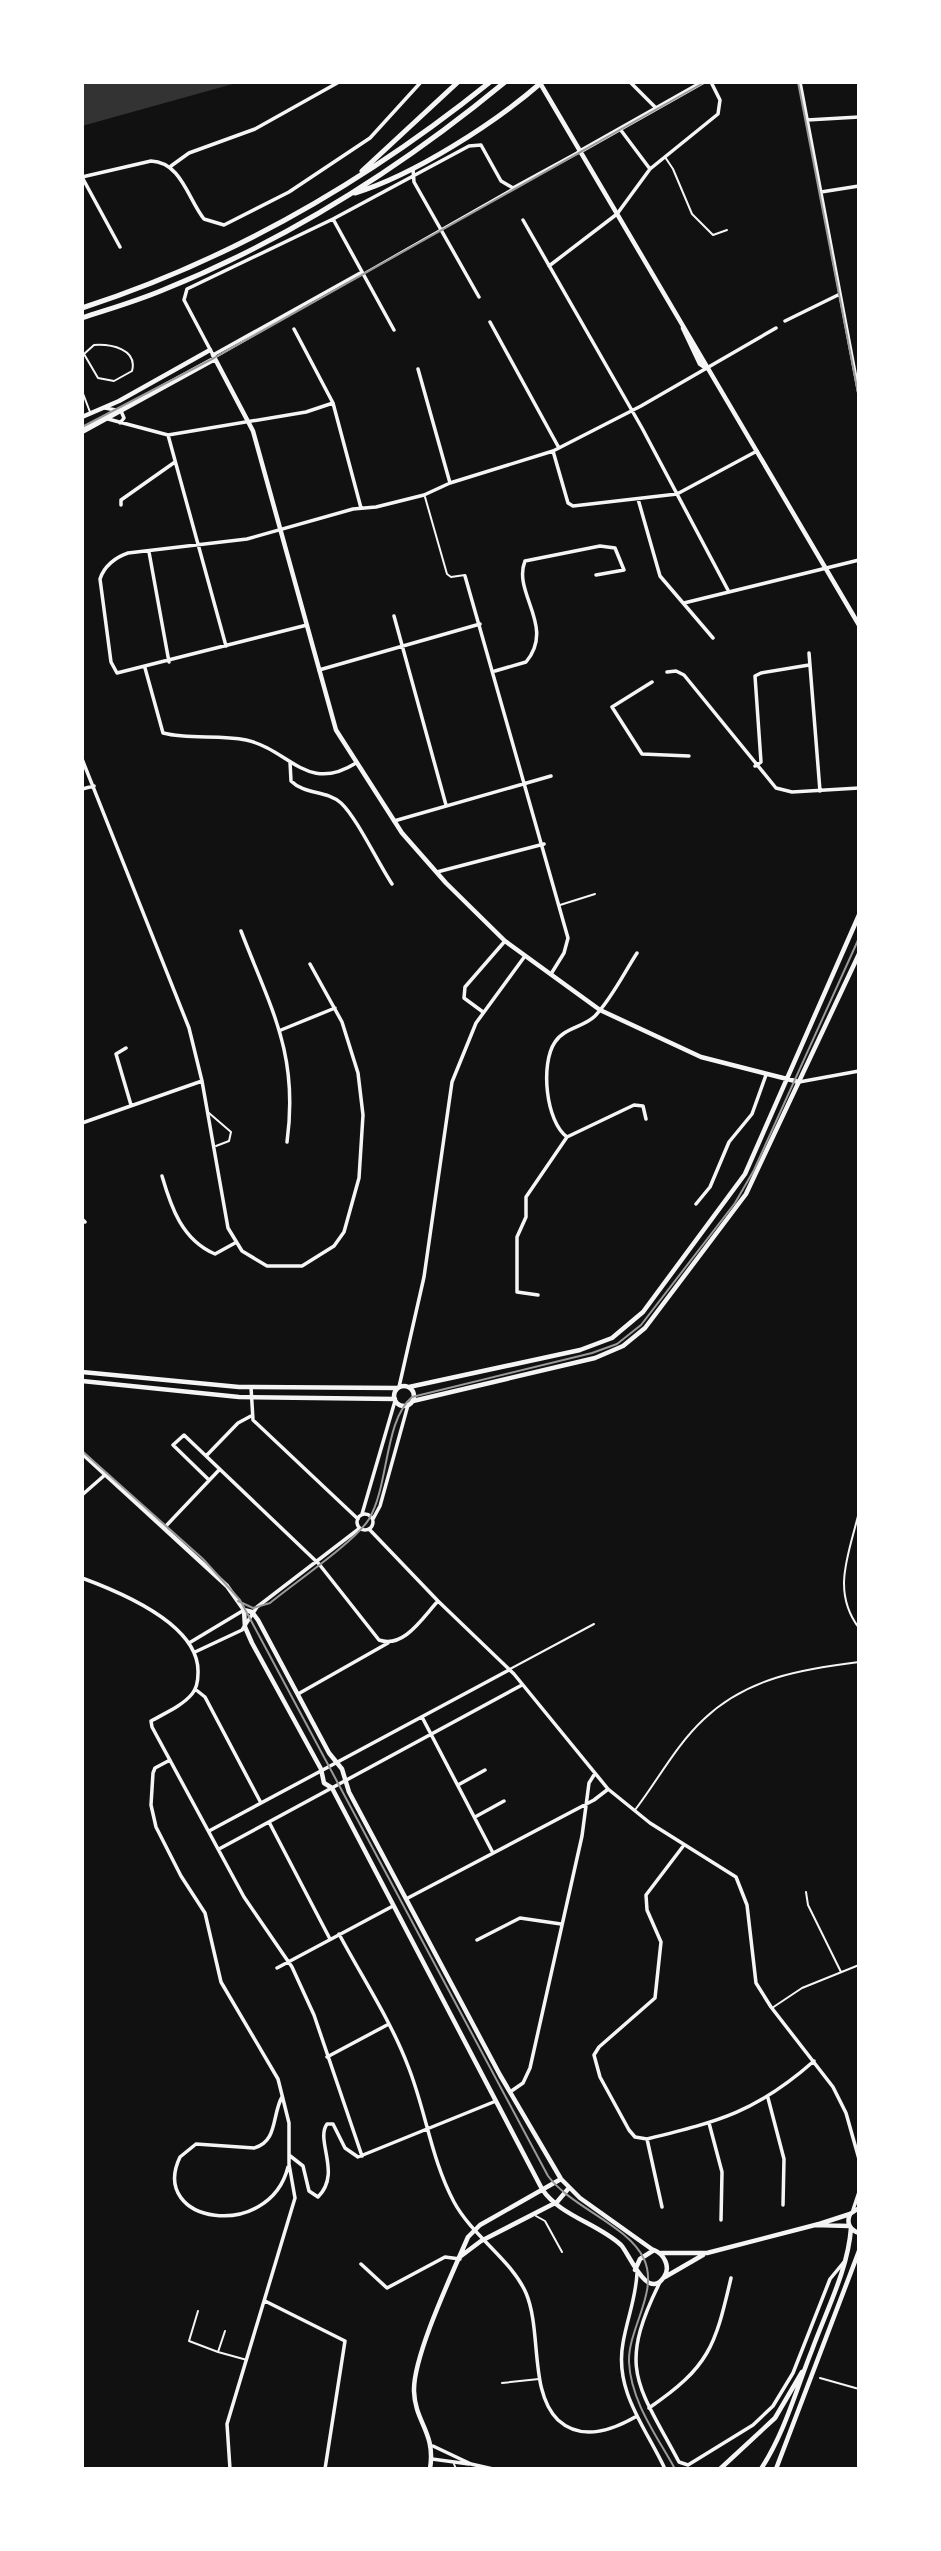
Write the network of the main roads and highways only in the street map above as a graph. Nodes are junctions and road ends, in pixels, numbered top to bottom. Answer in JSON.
{"nodes":[{"id":1,"x":458,"y":82,"type":"edge"},
{"id":2,"x":490,"y":82,"type":"edge"},
{"id":3,"x":505,"y":82,"type":"edge"},
{"id":4,"x":539,"y":83,"type":"edge"},
{"id":5,"x":347,"y":185,"type":"junction"},
{"id":6,"x":348,"y":195,"type":"junction"},
{"id":7,"x":82,"y":308,"type":"edge"},
{"id":8,"x":82,"y":318,"type":"edge"}],
"edges":[{"from":1,"to":5,"type":"highway"},
{"from":2,"to":5,"type":"highway"},
{"from":3,"to":6,"type":"highway"},
{"from":4,"to":6,"type":"highway"},
{"from":5,"to":7,"type":"highway"},
{"from":6,"to":8,"type":"highway"}]}
